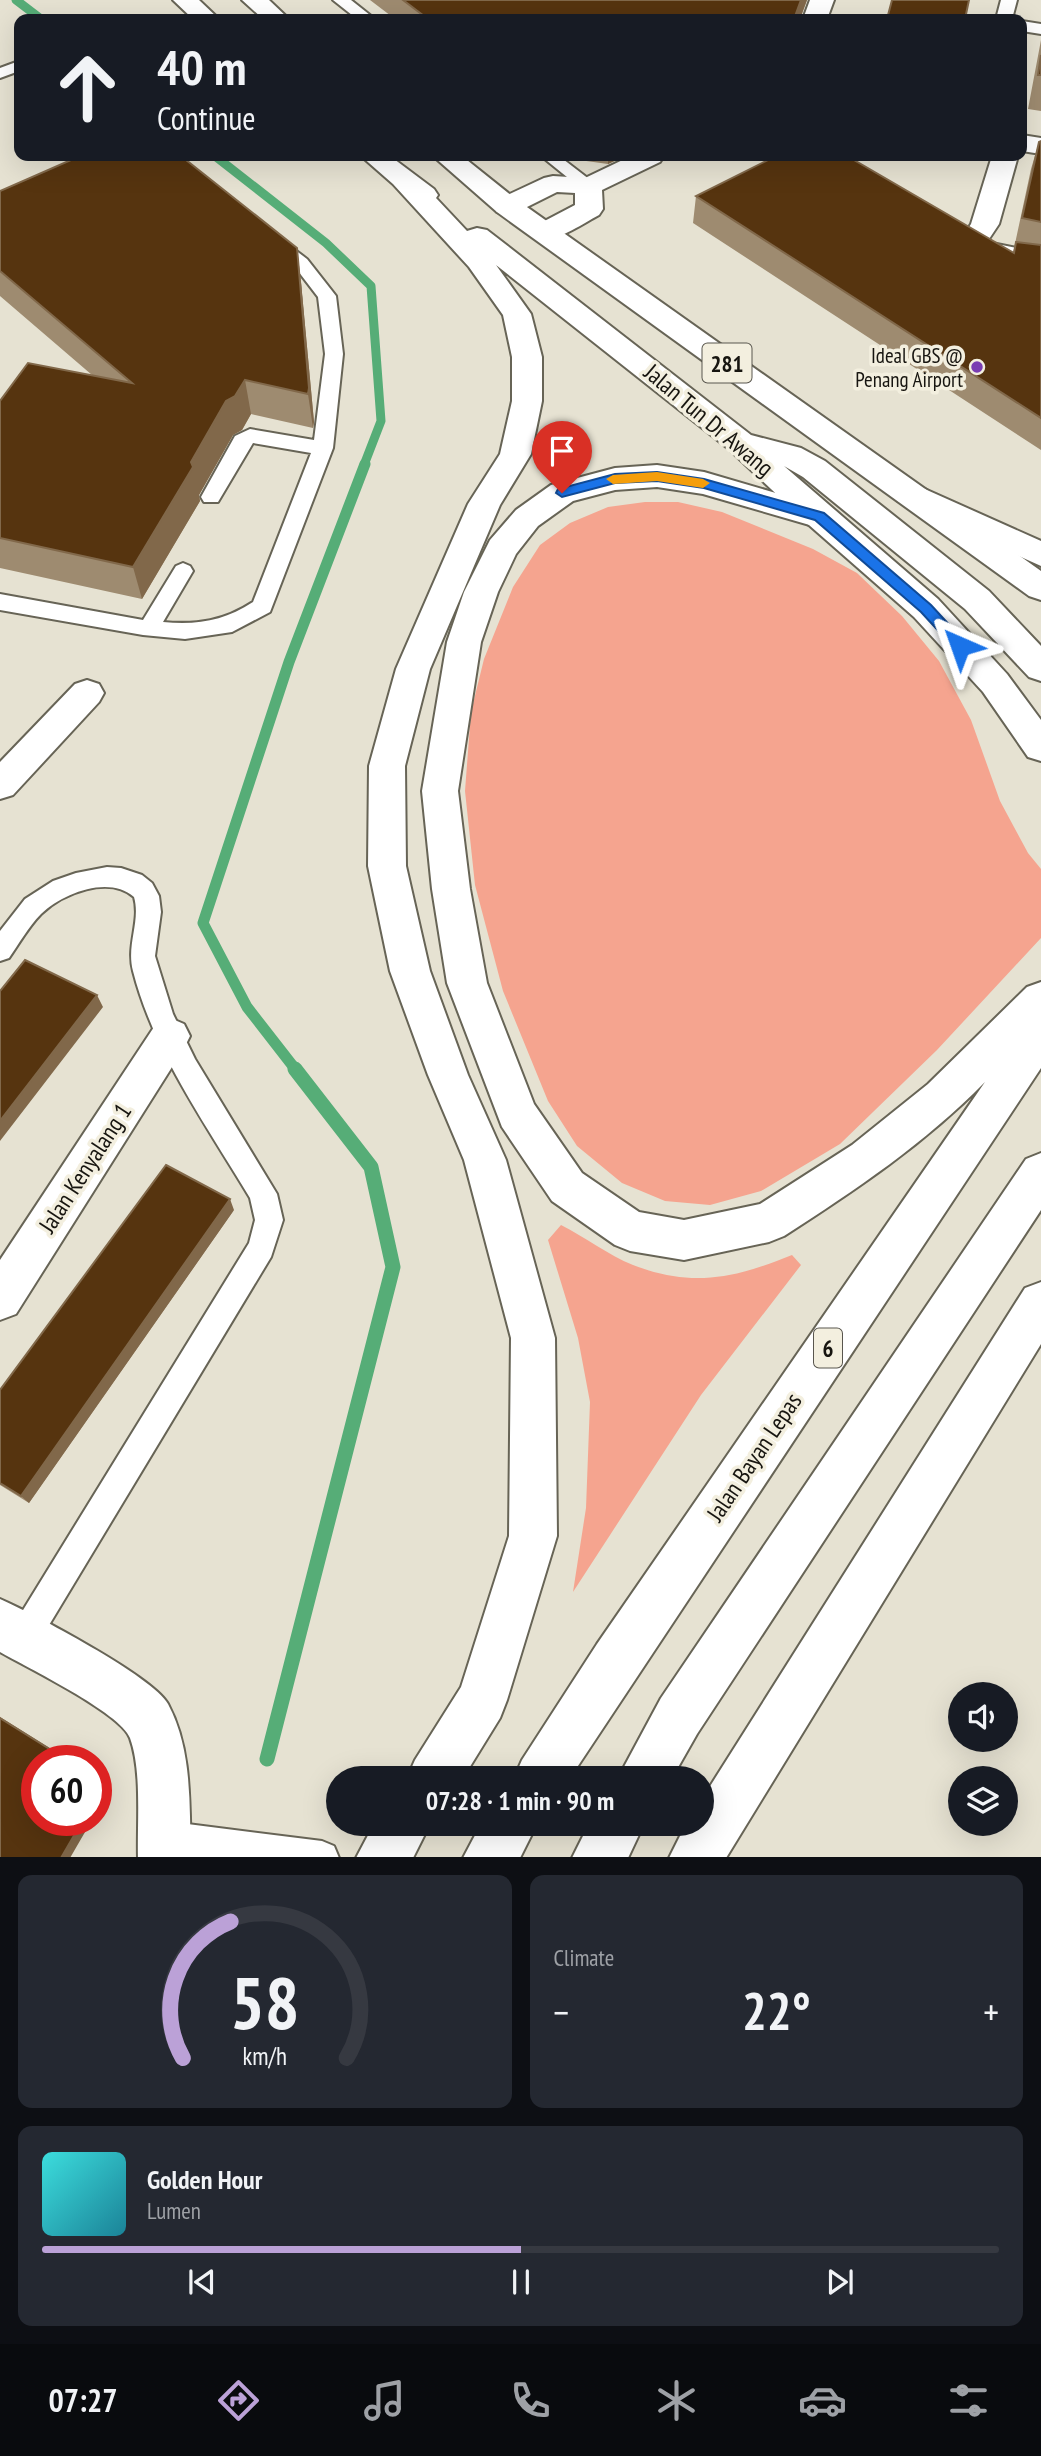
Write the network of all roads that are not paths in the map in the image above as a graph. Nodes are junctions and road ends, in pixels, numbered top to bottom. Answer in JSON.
{"nodes":[{"id":1,"x":185,"y":0,"type":"edge"},
{"id":2,"x":254,"y":0,"type":"edge"},
{"id":3,"x":341,"y":0,"type":"edge"},
{"id":4,"x":201,"y":14,"type":"edge"},
{"id":5,"x":271,"y":14,"type":"edge"},
{"id":6,"x":360,"y":14,"type":"edge"},
{"id":7,"x":452,"y":161,"type":"edge"},
{"id":8,"x":556,"y":161,"type":"edge"},
{"id":9,"x":641,"y":161,"type":"edge"},
{"id":10,"x":1004,"y":161,"type":"edge"},
{"id":11,"x":388,"y":167,"type":"edge"},
{"id":12,"x":589,"y":186,"type":"junction"},
{"id":13,"x":507,"y":206,"type":"junction"},
{"id":14,"x":258,"y":230,"type":"edge"},
{"id":15,"x":545,"y":232,"type":"junction"},
{"id":16,"x":1041,"y":262,"type":"edge"},
{"id":17,"x":741,"y":443,"type":"junction"},
{"id":18,"x":323,"y":449,"type":"junction"},
{"id":19,"x":909,"y":493,"type":"junction"},
{"id":20,"x":211,"y":497,"type":"dead end"},
{"id":21,"x":820,"y":517,"type":"junction"},
{"id":22,"x":1041,"y":554,"type":"edge"},
{"id":23,"x":183,"y":571,"type":"dead end"},
{"id":24,"x":1041,"y":588,"type":"edge"},
{"id":25,"x":0,"y":602,"type":"edge"},
{"id":26,"x":149,"y":628,"type":"junction"},
{"id":27,"x":1041,"y":668,"type":"edge"},
{"id":28,"x":87,"y":693,"type":"dead end"},
{"id":29,"x":1041,"y":747,"type":"edge"},
{"id":30,"x":0,"y":785,"type":"edge"},
{"id":31,"x":0,"y":951,"type":"edge"},
{"id":32,"x":1041,"y":999,"type":"edge"},
{"id":33,"x":1041,"y":1034,"type":"edge"},
{"id":34,"x":170,"y":1037,"type":"junction"},
{"id":35,"x":1041,"y":1172,"type":"edge"},
{"id":36,"x":0,"y":1298,"type":"edge"},
{"id":37,"x":1041,"y":1303,"type":"edge"},
{"id":38,"x":11,"y":1632,"type":"edge"},
{"id":39,"x":441,"y":1766,"type":"edge"},
{"id":40,"x":548,"y":1766,"type":"edge"},
{"id":41,"x":651,"y":1766,"type":"edge"},
{"id":42,"x":396,"y":1836,"type":"edge"},
{"id":43,"x":503,"y":1836,"type":"edge"},
{"id":44,"x":611,"y":1836,"type":"edge"},
{"id":45,"x":165,"y":1848,"type":"edge"},
{"id":46,"x":322,"y":1857,"type":"edge"},
{"id":47,"x":382,"y":1857,"type":"edge"},
{"id":48,"x":489,"y":1857,"type":"edge"},
{"id":49,"x":598,"y":1857,"type":"edge"},
{"id":50,"x":695,"y":1857,"type":"edge"}],
"edges":[{"from":1,"to":4,"type":"main road"},
{"from":2,"to":5,"type":"main road"},
{"from":3,"to":6,"type":"lane"},
{"from":7,"to":13,"type":"main road","name":"Jalan Tun Dr Awang","number":"281"},
{"from":8,"to":12,"type":"lane"},
{"from":9,"to":12,"type":"main road"},
{"from":10,"to":16,"type":"main road"},
{"from":11,"to":17,"type":"main road","name":"Jalan Tun Dr Awang","number":"281"},
{"from":11,"to":39,"type":"main road"},
{"from":12,"to":13,"type":"main road"},
{"from":12,"to":15,"type":"main road"},
{"from":13,"to":15,"type":"main road","name":"Jalan Tun Dr Awang","number":"281"},
{"from":14,"to":18,"type":"lane"},
{"from":15,"to":19,"type":"main road","name":"Jalan Tun Dr Awang","number":"281"},
{"from":17,"to":21,"type":"main road","name":"Jalan Tun Dr Awang","number":"281"},
{"from":17,"to":27,"type":"main road"},
{"from":18,"to":20,"type":"lane"},
{"from":18,"to":26,"type":"lane"},
{"from":19,"to":22,"type":"main road"},
{"from":19,"to":24,"type":"main road","name":"Jalan Tun Dr Awang","number":"281"},
{"from":21,"to":29,"type":"main road","name":"Jalan Tun Dr Awang","number":"281"},
{"from":21,"to":32,"type":"main road"},
{"from":23,"to":26,"type":"lane"},
{"from":25,"to":26,"type":"lane"},
{"from":28,"to":30,"type":"main road"},
{"from":31,"to":34,"type":"lane"},
{"from":33,"to":40,"type":"main road","name":"Jalan Bayan Lepas","number":"6"},
{"from":34,"to":36,"type":"main road","name":"Jalan Kenyalang 1"},
{"from":34,"to":38,"type":"lane"},
{"from":35,"to":41,"type":"main road"},
{"from":37,"to":50,"type":"main road"},
{"from":38,"to":45,"type":"main road"},
{"from":42,"to":47,"type":"main road"},
{"from":43,"to":48,"type":"main road"},
{"from":44,"to":49,"type":"main road"},
{"from":45,"to":46,"type":"lane"}]}
